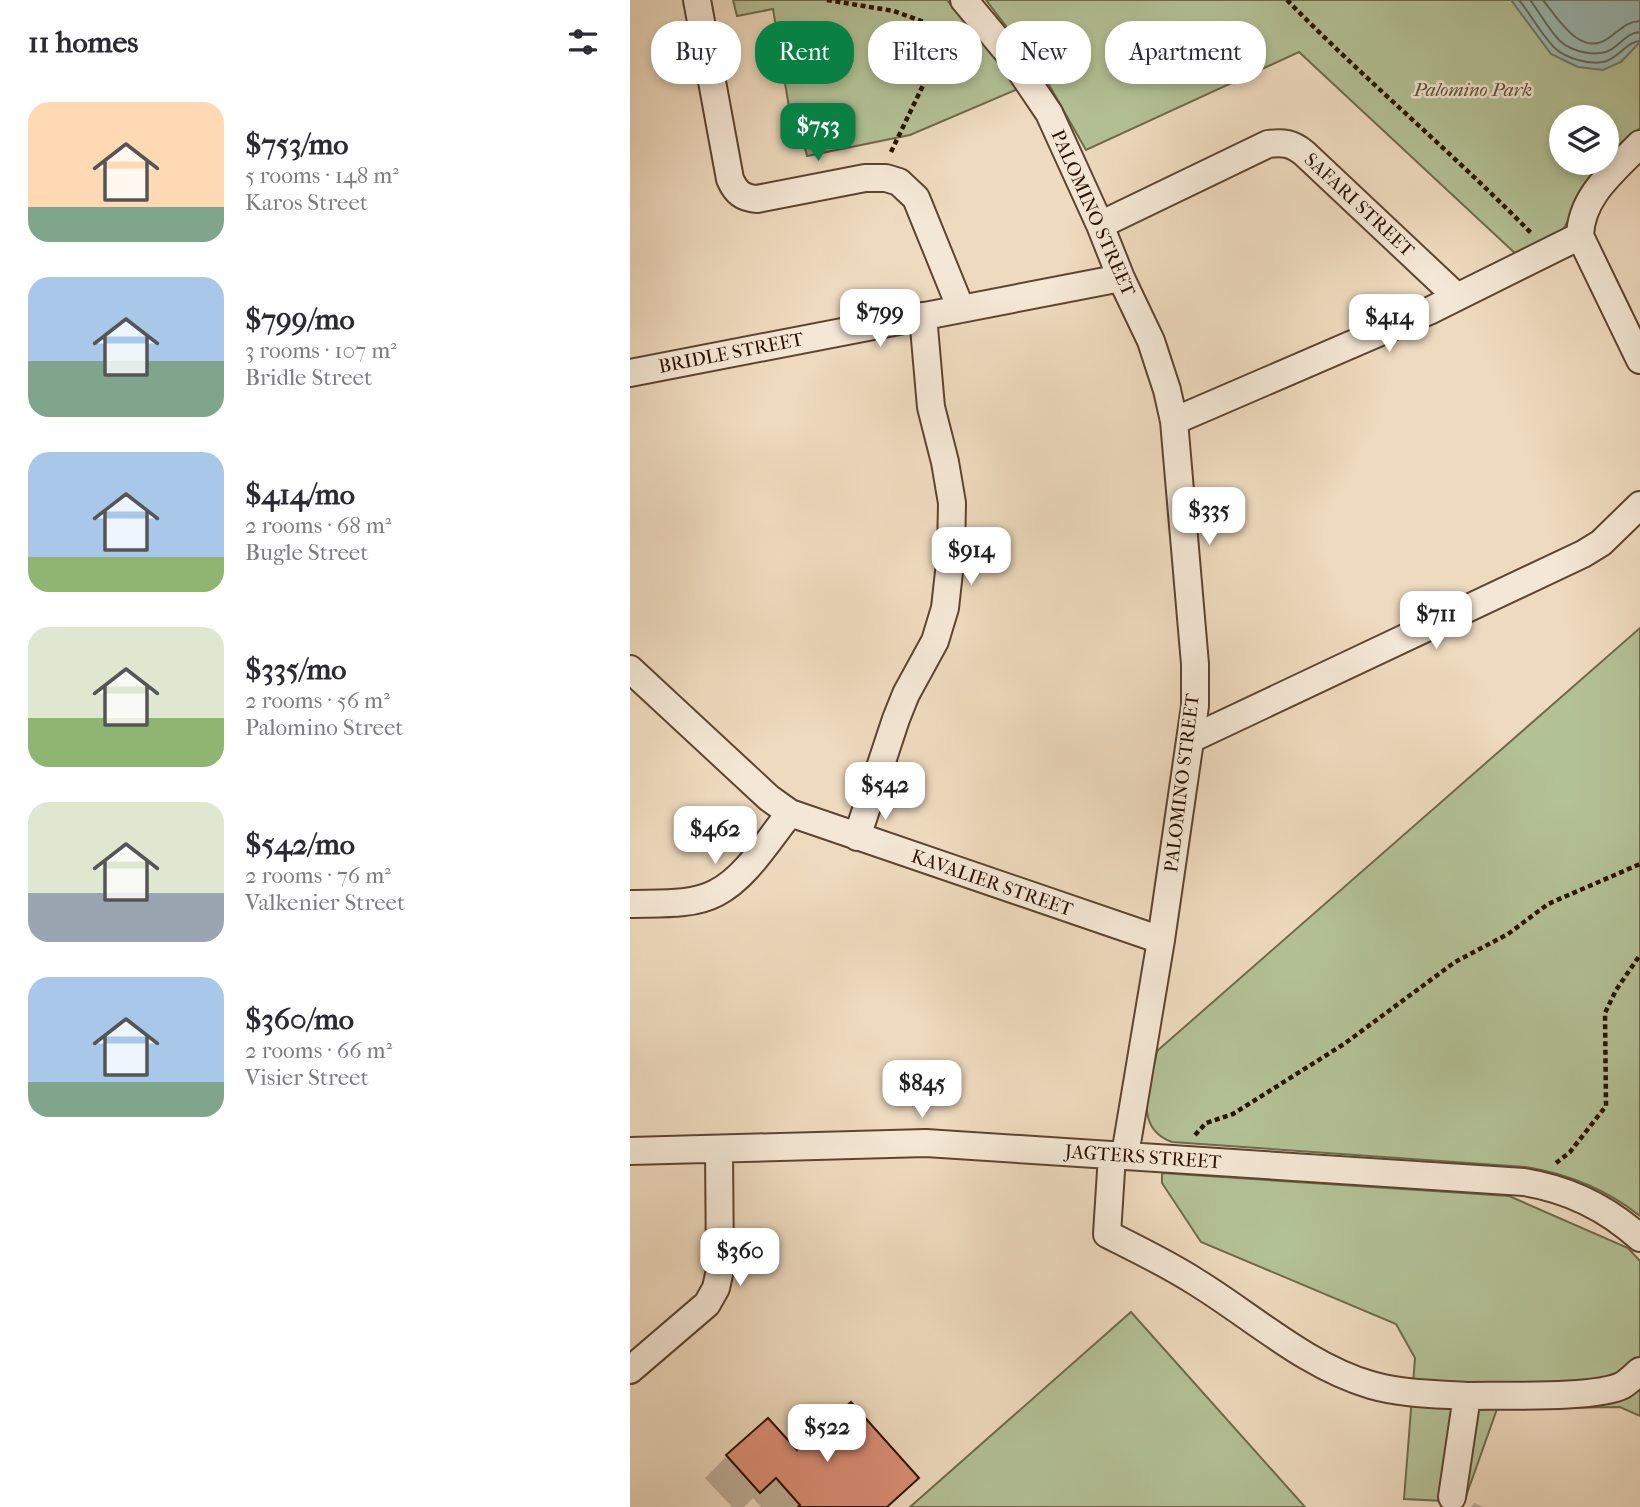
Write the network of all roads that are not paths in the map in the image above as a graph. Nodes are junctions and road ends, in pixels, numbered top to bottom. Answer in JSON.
{"nodes":[{"id":1,"x":697,"y":0,"type":"edge"},
{"id":2,"x":964,"y":0,"type":"edge"},
{"id":3,"x":1640,"y":144,"type":"edge"},
{"id":4,"x":1100,"y":225,"type":"junction"},
{"id":5,"x":1580,"y":236,"type":"junction"},
{"id":6,"x":1121,"y":278,"type":"junction"},
{"id":7,"x":1456,"y":296,"type":"junction"},
{"id":8,"x":961,"y":309,"type":"junction"},
{"id":9,"x":923,"y":316,"type":"junction"},
{"id":10,"x":1640,"y":360,"type":"edge"},
{"id":11,"x":630,"y":373,"type":"edge"},
{"id":12,"x":1174,"y":421,"type":"junction"},
{"id":13,"x":1640,"y":505,"type":"edge"},
{"id":14,"x":630,"y":669,"type":"edge"},
{"id":15,"x":1191,"y":739,"type":"junction"},
{"id":16,"x":790,"y":813,"type":"junction"},
{"id":17,"x":857,"y":838,"type":"junction"},
{"id":18,"x":630,"y":904,"type":"edge"},
{"id":19,"x":1161,"y":940,"type":"junction"},
{"id":20,"x":719,"y":1149,"type":"junction"},
{"id":21,"x":630,"y":1151,"type":"edge"},
{"id":22,"x":1119,"y":1155,"type":"junction"},
{"id":23,"x":1640,"y":1238,"type":"edge"},
{"id":24,"x":630,"y":1370,"type":"edge"},
{"id":25,"x":1640,"y":1371,"type":"edge"},
{"id":26,"x":1467,"y":1396,"type":"junction"},
{"id":27,"x":1451,"y":1497,"type":"dead end"}],
"edges":[{"from":1,"to":8,"type":"street"},
{"from":2,"to":4,"type":"street","name":"PALOMINO STREET"},
{"from":3,"to":5,"type":"street"},
{"from":4,"to":6,"type":"street","name":"PALOMINO STREET"},
{"from":4,"to":7,"type":"street","name":"SAFARI STREET"},
{"from":5,"to":7,"type":"street"},
{"from":5,"to":10,"type":"street"},
{"from":6,"to":8,"type":"street","name":"BRIDLE STREET"},
{"from":6,"to":12,"type":"street","name":"PALOMINO STREET"},
{"from":7,"to":12,"type":"street"},
{"from":8,"to":9,"type":"street","name":"BRIDLE STREET"},
{"from":9,"to":11,"type":"street","name":"BRIDLE STREET"},
{"from":9,"to":17,"type":"street"},
{"from":12,"to":15,"type":"street","name":"PALOMINO STREET"},
{"from":13,"to":15,"type":"street"},
{"from":14,"to":16,"type":"street","name":"KAVALIER STREET"},
{"from":15,"to":19,"type":"street","name":"PALOMINO STREET"},
{"from":16,"to":17,"type":"street","name":"KAVALIER STREET"},
{"from":16,"to":18,"type":"street"},
{"from":17,"to":19,"type":"street","name":"KAVALIER STREET"},
{"from":19,"to":22,"type":"street","name":"PALOMINO STREET"},
{"from":20,"to":21,"type":"street","name":"JAGTERS STREET"},
{"from":20,"to":22,"type":"street","name":"JAGTERS STREET"},
{"from":20,"to":24,"type":"street"},
{"from":22,"to":23,"type":"street","name":"JAGTERS STREET"},
{"from":22,"to":26,"type":"street","name":"PALOMINO STREET"},
{"from":25,"to":26,"type":"street"},
{"from":26,"to":27,"type":"street"}]}
